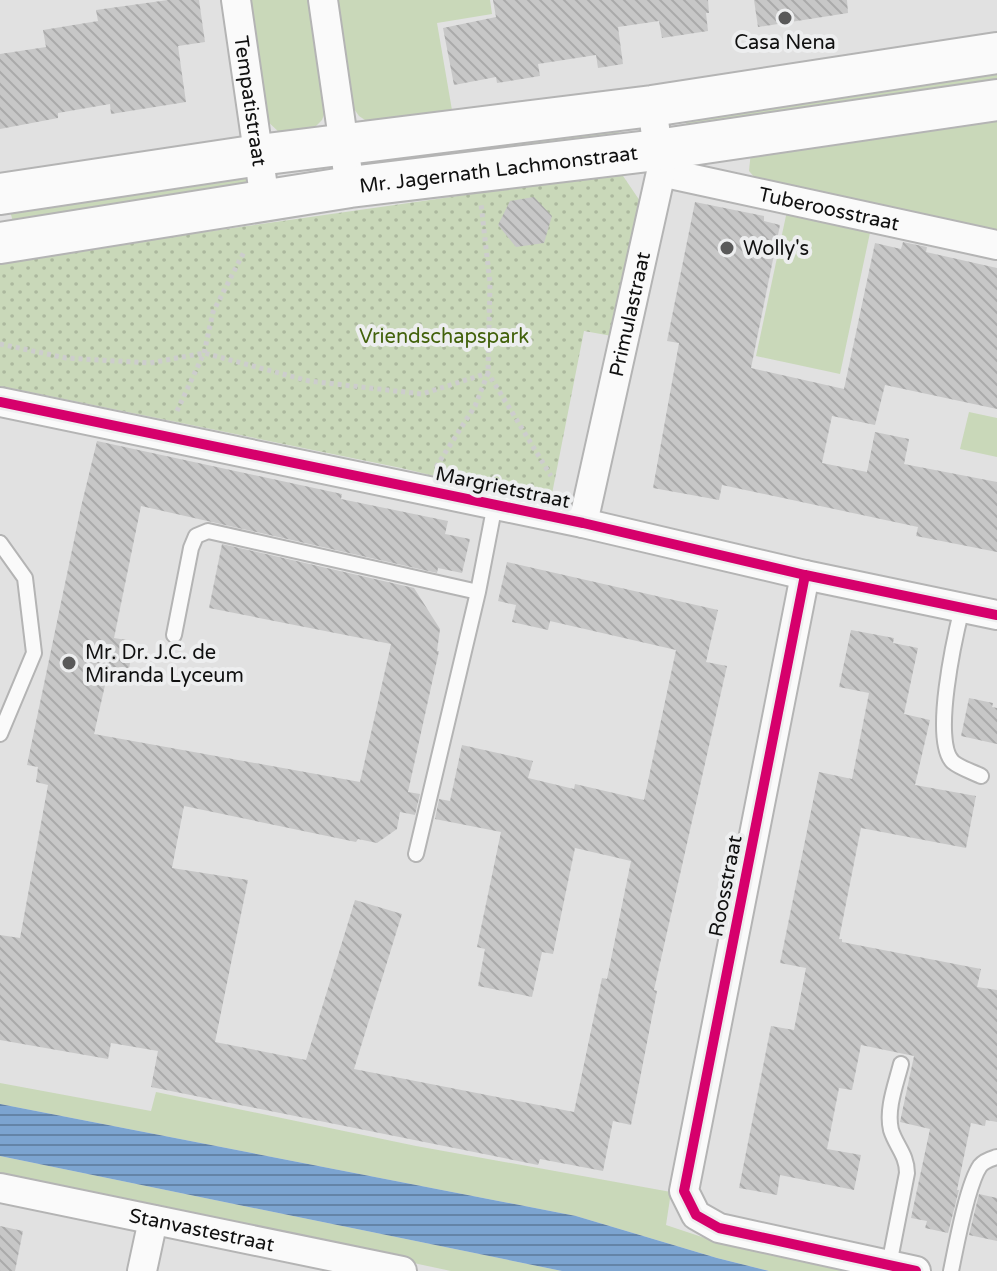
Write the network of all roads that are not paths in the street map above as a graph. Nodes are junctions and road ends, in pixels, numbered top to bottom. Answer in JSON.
{"nodes":[{"id":1,"x":236,"y":0,"type":"edge"},
{"id":2,"x":323,"y":0,"type":"edge"},
{"id":3,"x":997,"y":53,"type":"edge"},
{"id":4,"x":997,"y":100,"type":"edge"},
{"id":5,"x":652,"y":106,"type":"junction"},
{"id":6,"x":345,"y":143,"type":"junction"},
{"id":7,"x":259,"y":155,"type":"junction"},
{"id":8,"x":659,"y":161,"type":"junction"},
{"id":9,"x":350,"y":187,"type":"junction"},
{"id":10,"x":0,"y":194,"type":"edge"},
{"id":11,"x":265,"y":201,"type":"junction"},
{"id":12,"x":0,"y":243,"type":"edge"},
{"id":13,"x":997,"y":245,"type":"edge"},
{"id":14,"x":0,"y":402,"type":"edge"},
{"id":15,"x":495,"y":504,"type":"junction"},
{"id":16,"x":583,"y":523,"type":"junction"},
{"id":17,"x":0,"y":543,"type":"edge"},
{"id":18,"x":805,"y":575,"type":"junction"},
{"id":19,"x":478,"y":592,"type":"junction"},
{"id":20,"x":962,"y":608,"type":"junction"},
{"id":21,"x":997,"y":615,"type":"edge"},
{"id":22,"x":174,"y":635,"type":"dead end"},
{"id":23,"x":0,"y":734,"type":"edge"},
{"id":24,"x":981,"y":776,"type":"dead end"},
{"id":25,"x":416,"y":854,"type":"dead end"},
{"id":26,"x":901,"y":1064,"type":"dead end"},
{"id":27,"x":997,"y":1157,"type":"edge"},
{"id":28,"x":0,"y":1188,"type":"edge"},
{"id":29,"x":153,"y":1220,"type":"junction"},
{"id":30,"x":902,"y":1268,"type":"edge"},
{"id":31,"x":142,"y":1271,"type":"edge"},
{"id":32,"x":402,"y":1271,"type":"edge"},
{"id":33,"x":951,"y":1271,"type":"edge"}],
"edges":[{"from":1,"to":7,"type":"street","name":"Tempatistraat"},
{"from":2,"to":6,"type":"street"},
{"from":3,"to":5,"type":"main road"},
{"from":4,"to":8,"type":"main road","name":"Mr. Jagernath Lachmonstraat"},
{"from":5,"to":6,"type":"main road"},
{"from":5,"to":8,"type":"street","name":"Primulastraat"},
{"from":6,"to":7,"type":"main road"},
{"from":6,"to":9,"type":"street"},
{"from":7,"to":10,"type":"main road"},
{"from":7,"to":11,"type":"street","name":"Tempatistraat"},
{"from":8,"to":9,"type":"main road","name":"Mr. Jagernath Lachmonstraat"},
{"from":8,"to":13,"type":"street","name":"Tuberoosstraat"},
{"from":8,"to":16,"type":"street","name":"Primulastraat"},
{"from":9,"to":11,"type":"main road","name":"Mr. Jagernath Lachmonstraat"},
{"from":11,"to":12,"type":"main road","name":"Mr. Jagernath Lachmonstraat"},
{"from":14,"to":15,"type":"street","name":"Margrietstraat"},
{"from":15,"to":16,"type":"street","name":"Margrietstraat"},
{"from":15,"to":19,"type":"lane"},
{"from":16,"to":18,"type":"street","name":"Margrietstraat"},
{"from":17,"to":23,"type":"lane"},
{"from":18,"to":20,"type":"street","name":"Margrietstraat"},
{"from":18,"to":30,"type":"street","name":"Roosstraat"},
{"from":19,"to":22,"type":"lane"},
{"from":19,"to":25,"type":"lane"},
{"from":20,"to":21,"type":"street","name":"Margrietstraat"},
{"from":20,"to":24,"type":"lane"},
{"from":26,"to":30,"type":"lane"},
{"from":27,"to":33,"type":"lane"},
{"from":28,"to":29,"type":"street","name":"Stanvastestraat"},
{"from":29,"to":31,"type":"street"},
{"from":29,"to":32,"type":"street","name":"Stanvastestraat"}]}
